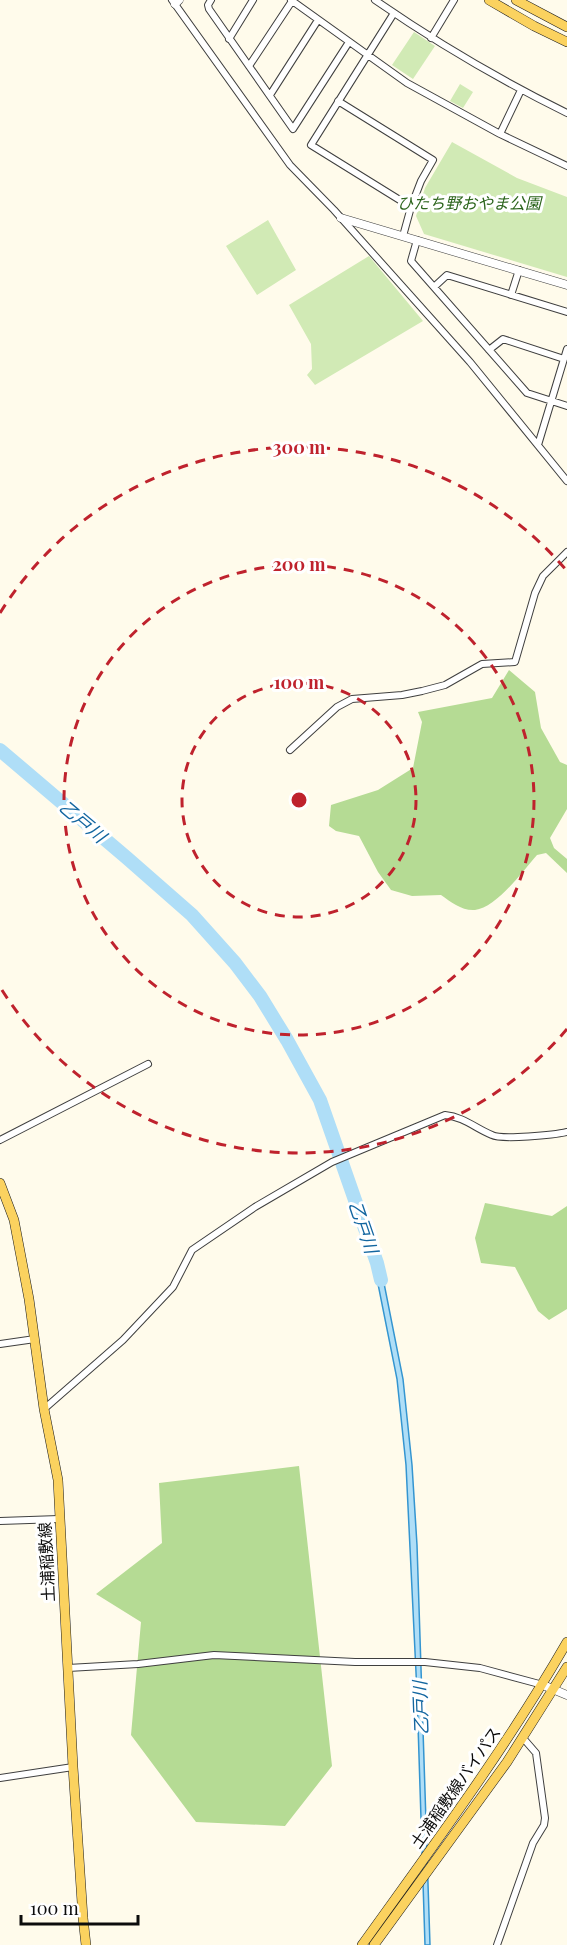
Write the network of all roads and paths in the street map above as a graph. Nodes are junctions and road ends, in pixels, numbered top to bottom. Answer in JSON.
{"nodes":[{"id":1,"x":211,"y":0,"type":"edge"},
{"id":2,"x":253,"y":0,"type":"edge"},
{"id":3,"x":292,"y":0,"type":"edge"},
{"id":4,"x":375,"y":0,"type":"edge"},
{"id":5,"x":454,"y":0,"type":"edge"},
{"id":6,"x":489,"y":0,"type":"edge"},
{"id":7,"x":516,"y":0,"type":"edge"},
{"id":8,"x":175,"y":1,"type":"edge"},
{"id":9,"x":394,"y":13,"type":"junction"},
{"id":10,"x":318,"y":20,"type":"junction"},
{"id":11,"x":567,"y":27,"type":"edge"},
{"id":12,"x":431,"y":38,"type":"junction"},
{"id":13,"x":229,"y":39,"type":"junction"},
{"id":14,"x":349,"y":42,"type":"junction"},
{"id":15,"x":567,"y":42,"type":"edge"},
{"id":16,"x":366,"y":54,"type":"junction"},
{"id":17,"x":249,"y":66,"type":"junction"},
{"id":18,"x":521,"y":90,"type":"junction"},
{"id":19,"x":270,"y":95,"type":"junction"},
{"id":20,"x":338,"y":101,"type":"junction"},
{"id":21,"x":567,"y":113,"type":"edge"},
{"id":22,"x":500,"y":134,"type":"junction"},
{"id":23,"x":567,"y":166,"type":"edge"},
{"id":24,"x":411,"y":207,"type":"junction"},
{"id":25,"x":341,"y":218,"type":"junction"},
{"id":26,"x":403,"y":236,"type":"junction"},
{"id":27,"x":417,"y":240,"type":"junction"},
{"id":28,"x":519,"y":270,"type":"junction"},
{"id":29,"x":567,"y":285,"type":"edge"},
{"id":30,"x":434,"y":287,"type":"junction"},
{"id":31,"x":511,"y":295,"type":"junction"},
{"id":32,"x":567,"y":312,"type":"edge"},
{"id":33,"x":567,"y":349,"type":"edge"},
{"id":34,"x":489,"y":350,"type":"junction"},
{"id":35,"x":564,"y":358,"type":"junction"},
{"id":36,"x":551,"y":401,"type":"junction"},
{"id":37,"x":567,"y":406,"type":"edge"},
{"id":38,"x":538,"y":445,"type":"junction"},
{"id":39,"x":567,"y":481,"type":"edge"},
{"id":40,"x":567,"y":552,"type":"edge"},
{"id":41,"x":290,"y":750,"type":"dead end"},
{"id":42,"x":148,"y":1064,"type":"dead end"},
{"id":43,"x":567,"y":1132,"type":"edge"},
{"id":44,"x":0,"y":1140,"type":"edge"},
{"id":45,"x":0,"y":1183,"type":"edge"},
{"id":46,"x":35,"y":1338,"type":"junction"},
{"id":47,"x":0,"y":1344,"type":"edge"},
{"id":48,"x":44,"y":1409,"type":"junction"},
{"id":49,"x":59,"y":1519,"type":"junction"},
{"id":50,"x":0,"y":1521,"type":"edge"},
{"id":51,"x":567,"y":1642,"type":"edge"},
{"id":52,"x":567,"y":1667,"type":"edge"},
{"id":53,"x":68,"y":1668,"type":"junction"},
{"id":54,"x":543,"y":1685,"type":"junction"},
{"id":55,"x":554,"y":1689,"type":"junction"},
{"id":56,"x":567,"y":1695,"type":"edge"},
{"id":57,"x":524,"y":1738,"type":"junction"},
{"id":58,"x":73,"y":1767,"type":"junction"},
{"id":59,"x":0,"y":1779,"type":"edge"},
{"id":60,"x":86,"y":1945,"type":"edge"},
{"id":61,"x":362,"y":1945,"type":"edge"},
{"id":62,"x":374,"y":1945,"type":"edge"},
{"id":63,"x":496,"y":1945,"type":"edge"}],
"edges":[{"from":1,"to":13,"type":"street"},
{"from":2,"to":13,"type":"street"},
{"from":3,"to":10,"type":"street"},
{"from":3,"to":17,"type":"street"},
{"from":4,"to":9,"type":"street"},
{"from":5,"to":12,"type":"street"},
{"from":6,"to":15,"type":"main road"},
{"from":7,"to":11,"type":"main road"},
{"from":8,"to":25,"type":"street"},
{"from":9,"to":12,"type":"street"},
{"from":9,"to":16,"type":"street"},
{"from":10,"to":14,"type":"street"},
{"from":10,"to":19,"type":"street"},
{"from":12,"to":18,"type":"street"},
{"from":13,"to":17,"type":"street"},
{"from":14,"to":16,"type":"street"},
{"from":14,"to":19,"type":"street"},
{"from":16,"to":20,"type":"street"},
{"from":16,"to":22,"type":"street"},
{"from":17,"to":19,"type":"street"},
{"from":18,"to":21,"type":"street"},
{"from":18,"to":22,"type":"street"},
{"from":20,"to":24,"type":"street"},
{"from":20,"to":24,"type":"street"},
{"from":22,"to":23,"type":"street"},
{"from":24,"to":26,"type":"street"},
{"from":25,"to":26,"type":"street"},
{"from":25,"to":38,"type":"street"},
{"from":26,"to":27,"type":"street"},
{"from":27,"to":28,"type":"street"},
{"from":27,"to":30,"type":"street"},
{"from":28,"to":29,"type":"street"},
{"from":28,"to":31,"type":"street"},
{"from":30,"to":31,"type":"street"},
{"from":30,"to":34,"type":"street"},
{"from":31,"to":32,"type":"street"},
{"from":33,"to":35,"type":"street"},
{"from":34,"to":35,"type":"street"},
{"from":34,"to":36,"type":"street"},
{"from":35,"to":36,"type":"street"},
{"from":36,"to":37,"type":"street"},
{"from":36,"to":38,"type":"street"},
{"from":38,"to":39,"type":"street"},
{"from":40,"to":41,"type":"street"},
{"from":42,"to":44,"type":"street"},
{"from":43,"to":48,"type":"street"},
{"from":45,"to":46,"type":"main road","name":"土浦稲敷線"},
{"from":46,"to":47,"type":"street"},
{"from":46,"to":48,"type":"main road","name":"土浦稲敷線"},
{"from":48,"to":49,"type":"main road","name":"土浦稲敷線"},
{"from":49,"to":50,"type":"street"},
{"from":49,"to":53,"type":"main road","name":"土浦稲敷線"},
{"from":51,"to":54,"type":"main road","name":"土浦稲敷線バイパス"},
{"from":52,"to":55,"type":"main road","name":"土浦稲敷線バイパス"},
{"from":53,"to":54,"type":"street"},
{"from":53,"to":58,"type":"main road","name":"土浦稲敷線"},
{"from":54,"to":55,"type":"street"},
{"from":54,"to":61,"type":"main road","name":"土浦稲敷線バイパス"},
{"from":55,"to":56,"type":"street"},
{"from":55,"to":57,"type":"main road","name":"土浦稲敷線バイパス"},
{"from":57,"to":62,"type":"main road","name":"土浦稲敷線バイパス"},
{"from":57,"to":63,"type":"street"},
{"from":58,"to":59,"type":"street"},
{"from":58,"to":60,"type":"main road","name":"土浦稲敷線"}]}
